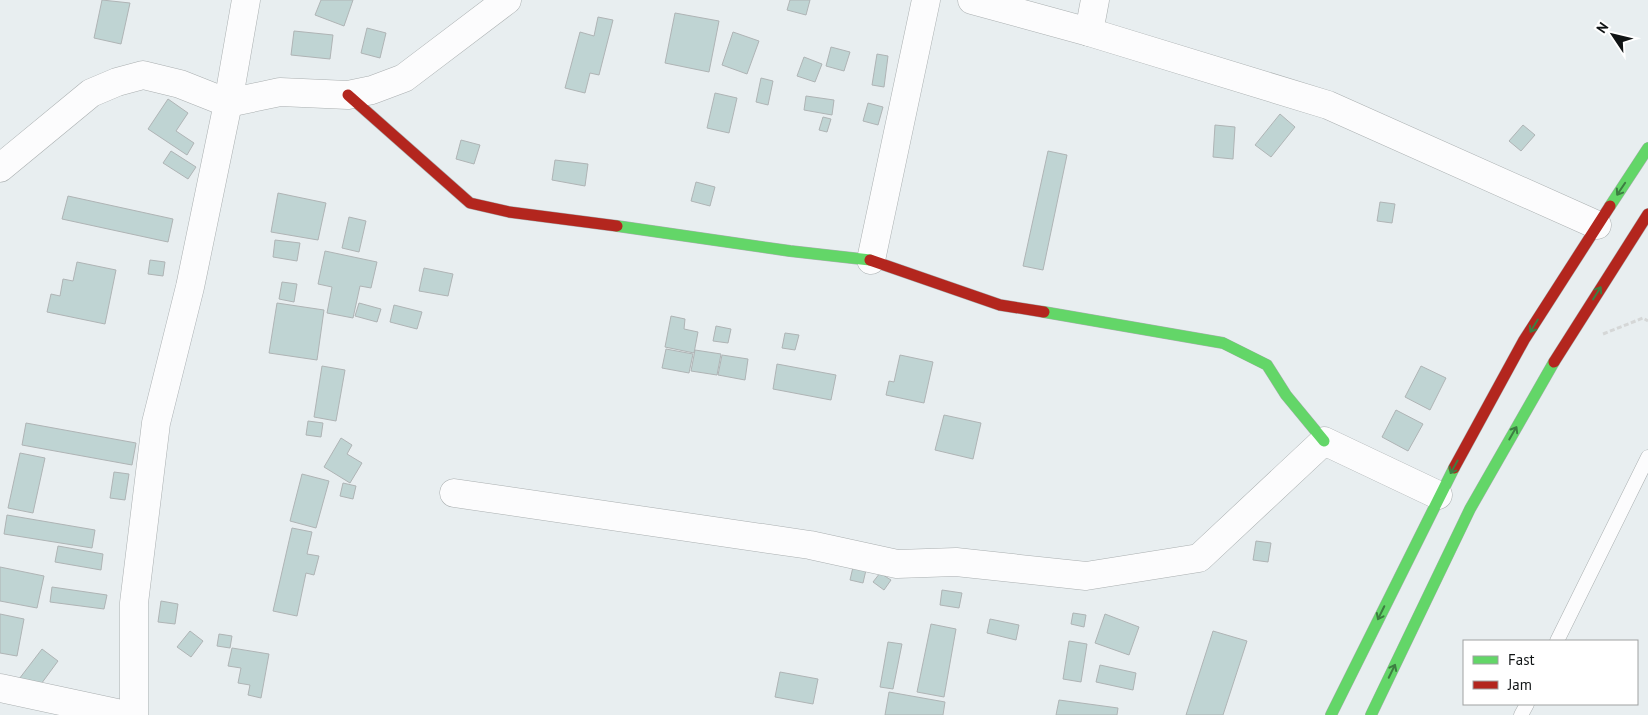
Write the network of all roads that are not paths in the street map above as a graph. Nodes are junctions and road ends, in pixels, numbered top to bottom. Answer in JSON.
{"nodes":[{"id":1,"x":246,"y":0,"type":"edge"},
{"id":2,"x":507,"y":0,"type":"edge"},
{"id":3,"x":926,"y":0,"type":"edge"},
{"id":4,"x":972,"y":0,"type":"edge"},
{"id":5,"x":1095,"y":0,"type":"edge"},
{"id":6,"x":1090,"y":32,"type":"junction"},
{"id":7,"x":348,"y":95,"type":"junction"},
{"id":8,"x":228,"y":103,"type":"junction"},
{"id":9,"x":1648,"y":148,"type":"edge"},
{"id":10,"x":0,"y":168,"type":"edge"},
{"id":11,"x":1648,"y":214,"type":"edge"},
{"id":12,"x":1597,"y":226,"type":"junction"},
{"id":13,"x":871,"y":260,"type":"junction"},
{"id":14,"x":1324,"y":441,"type":"junction"},
{"id":15,"x":1648,"y":457,"type":"edge"},
{"id":16,"x":454,"y":493,"type":"dead end"},
{"id":17,"x":1456,"y":503,"type":"junction"},
{"id":18,"x":1557,"y":640,"type":"edge"},
{"id":19,"x":0,"y":688,"type":"edge"},
{"id":20,"x":126,"y":715,"type":"edge"},
{"id":21,"x":134,"y":715,"type":"edge"},
{"id":22,"x":1331,"y":715,"type":"edge"},
{"id":23,"x":1371,"y":715,"type":"edge"}],
"edges":[{"from":1,"to":8,"type":"street"},
{"from":2,"to":7,"type":"street"},
{"from":3,"to":13,"type":"street"},
{"from":4,"to":6,"type":"street"},
{"from":5,"to":6,"type":"street"},
{"from":6,"to":12,"type":"street"},
{"from":7,"to":8,"type":"street"},
{"from":7,"to":13,"type":"street"},
{"from":8,"to":10,"type":"street"},
{"from":8,"to":21,"type":"street"},
{"from":9,"to":12,"type":"street","one_way":true},
{"from":17,"to":11,"type":"street","one_way":true},
{"from":12,"to":17,"type":"street","one_way":true},
{"from":13,"to":14,"type":"street"},
{"from":14,"to":16,"type":"street"},
{"from":14,"to":17,"type":"street"},
{"from":15,"to":18,"type":"lane"},
{"from":17,"to":22,"type":"street","one_way":true},
{"from":23,"to":17,"type":"street","one_way":true},
{"from":19,"to":20,"type":"street"}]}
